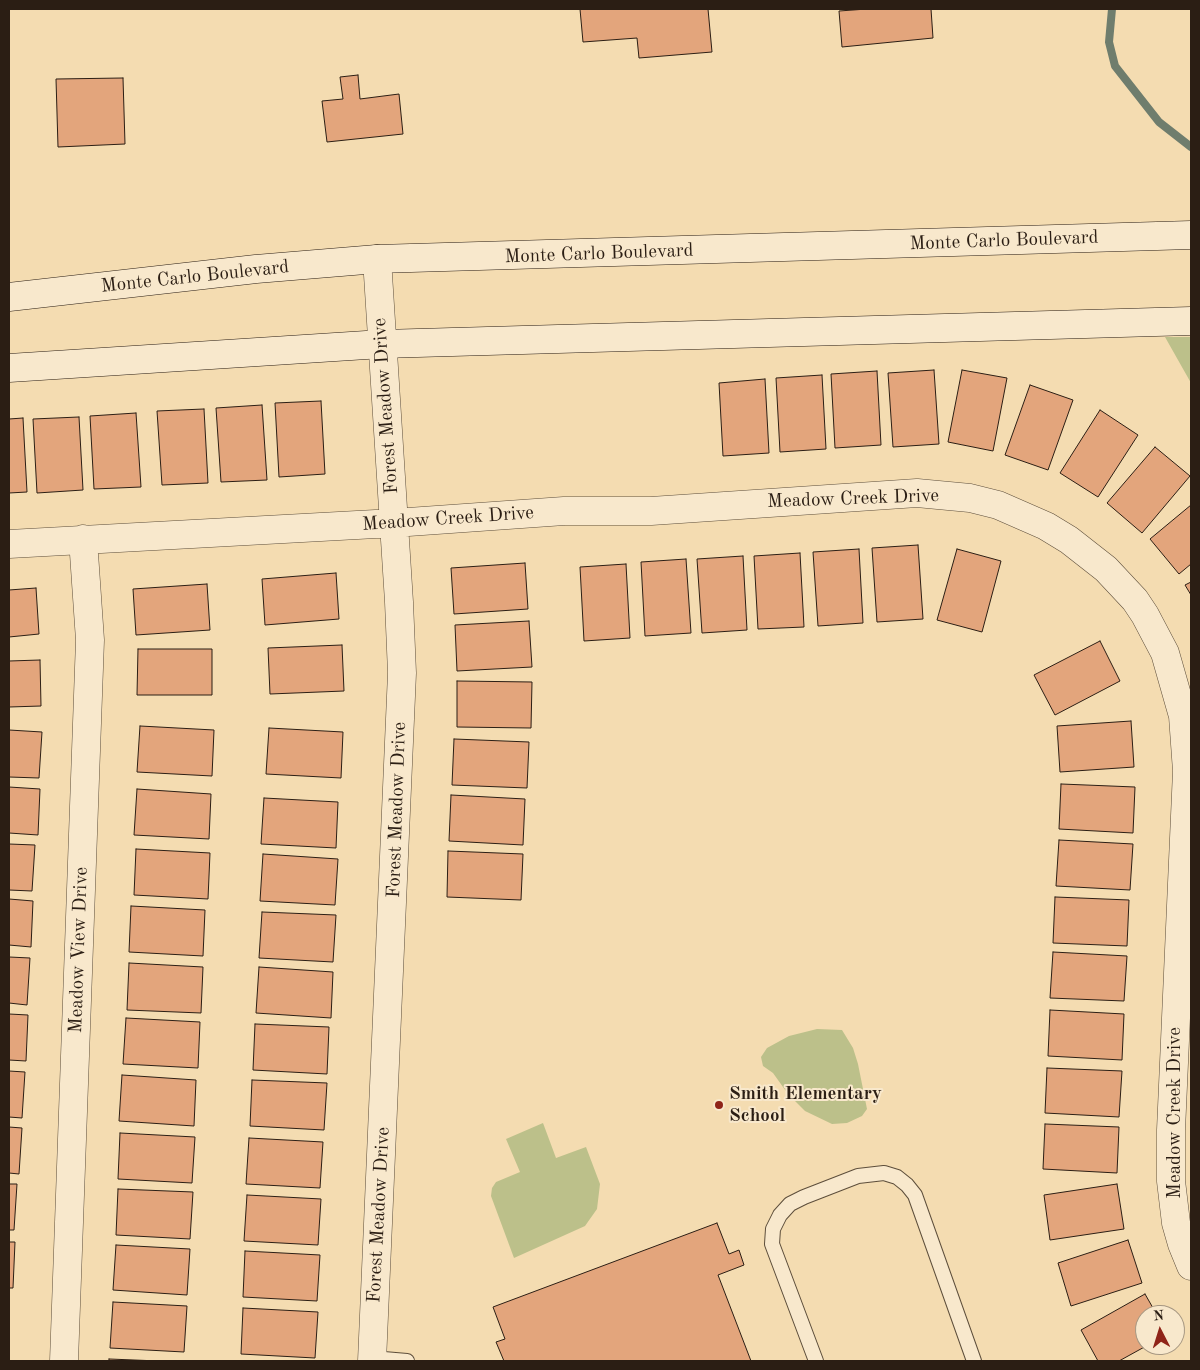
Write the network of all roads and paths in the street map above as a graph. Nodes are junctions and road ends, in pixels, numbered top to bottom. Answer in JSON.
{"nodes":[{"id":1,"x":1191,"y":235,"type":"edge"},
{"id":2,"x":377,"y":259,"type":"junction"},
{"id":3,"x":9,"y":297,"type":"edge"},
{"id":4,"x":1191,"y":321,"type":"edge"},
{"id":5,"x":382,"y":344,"type":"junction"},
{"id":6,"x":9,"y":368,"type":"edge"},
{"id":7,"x":394,"y":523,"type":"junction"},
{"id":8,"x":83,"y":539,"type":"junction"},
{"id":9,"x":9,"y":544,"type":"edge"},
{"id":10,"x":1181,"y":1152,"type":"edge"},
{"id":11,"x":1191,"y":1266,"type":"edge"},
{"id":12,"x":372,"y":1360,"type":"edge"},
{"id":13,"x":64,"y":1361,"type":"edge"},
{"id":14,"x":407,"y":1361,"type":"edge"},
{"id":15,"x":816,"y":1361,"type":"edge"},
{"id":16,"x":974,"y":1361,"type":"edge"}],
"edges":[{"from":1,"to":2,"type":"street","name":"Monte Carlo Boulevard"},
{"from":2,"to":3,"type":"street","name":"Monte Carlo Boulevard"},
{"from":2,"to":5,"type":"street","name":"Forest Meadow Drive"},
{"from":4,"to":5,"type":"street"},
{"from":5,"to":6,"type":"street"},
{"from":5,"to":7,"type":"street","name":"Forest Meadow Drive"},
{"from":7,"to":8,"type":"street","name":"Meadow Creek Drive"},
{"from":7,"to":10,"type":"street","name":"Meadow Creek Drive"},
{"from":7,"to":12,"type":"street","name":"Forest Meadow Drive"},
{"from":8,"to":9,"type":"street","name":"Meadow Creek Drive"},
{"from":8,"to":13,"type":"street","name":"Meadow View Drive"},
{"from":10,"to":11,"type":"street","name":"Meadow Creek Drive"},
{"from":12,"to":14,"type":"lane"},
{"from":15,"to":16,"type":"lane"}]}
